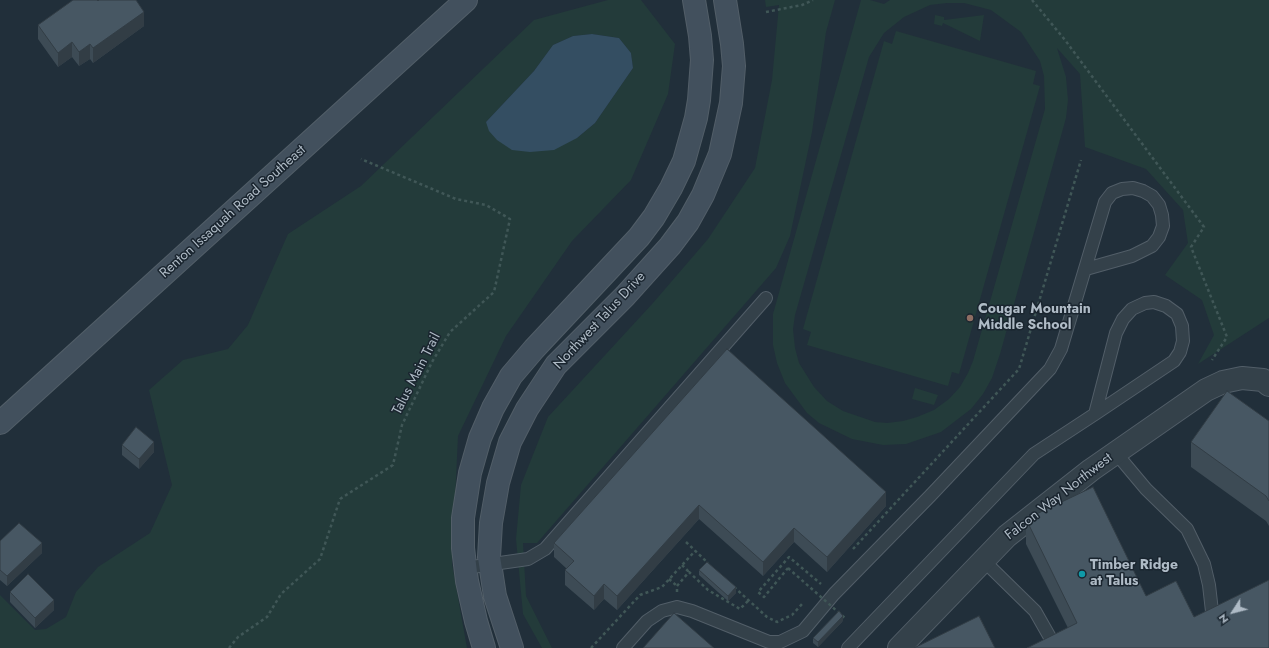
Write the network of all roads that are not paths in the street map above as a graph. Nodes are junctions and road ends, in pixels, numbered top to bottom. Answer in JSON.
{"nodes":[{"id":1,"x":466,"y":0,"type":"edge"},
{"id":2,"x":694,"y":0,"type":"edge"},
{"id":3,"x":725,"y":0,"type":"edge"},
{"id":4,"x":1086,"y":269,"type":"junction"},
{"id":5,"x":766,"y":298,"type":"dead end"},
{"id":6,"x":1269,"y":385,"type":"edge"},
{"id":7,"x":1095,"y":414,"type":"junction"},
{"id":8,"x":0,"y":422,"type":"edge"},
{"id":9,"x":1116,"y":452,"type":"junction"},
{"id":10,"x":984,"y":561,"type":"junction"},
{"id":11,"x":490,"y":564,"type":"junction"},
{"id":12,"x":465,"y":568,"type":"junction"},
{"id":13,"x":1225,"y":615,"type":"edge"},
{"id":14,"x":1212,"y":620,"type":"junction"},
{"id":15,"x":1201,"y":626,"type":"edge"},
{"id":16,"x":769,"y":645,"type":"edge"},
{"id":17,"x":484,"y":648,"type":"edge"},
{"id":18,"x":512,"y":648,"type":"edge"},
{"id":19,"x":623,"y":648,"type":"edge"},
{"id":20,"x":848,"y":648,"type":"edge"},
{"id":21,"x":899,"y":648,"type":"edge"},
{"id":22,"x":1056,"y":648,"type":"edge"}],
"edges":[{"from":1,"to":8,"type":"street","name":"Renton Issaquah Road Southeast"},
{"from":2,"to":12,"type":"street","name":"Northwest Talus Drive"},
{"from":3,"to":11,"type":"street","name":"Northwest Talus Drive"},
{"from":4,"to":4,"type":"lane"},
{"from":4,"to":16,"type":"lane"},
{"from":5,"to":11,"type":"lane"},
{"from":6,"to":9,"type":"street","name":"Falcon Way Northwest"},
{"from":7,"to":7,"type":"lane"},
{"from":7,"to":20,"type":"lane"},
{"from":9,"to":10,"type":"street","name":"Falcon Way Northwest"},
{"from":9,"to":14,"type":"lane"},
{"from":10,"to":21,"type":"street","name":"Falcon Way Northwest"},
{"from":10,"to":22,"type":"lane"},
{"from":11,"to":12,"type":"lane"},
{"from":11,"to":18,"type":"street","name":"Northwest Talus Drive"},
{"from":12,"to":17,"type":"street","name":"Northwest Talus Drive"},
{"from":13,"to":14,"type":"lane"},
{"from":14,"to":15,"type":"lane"},
{"from":16,"to":19,"type":"lane"}]}
